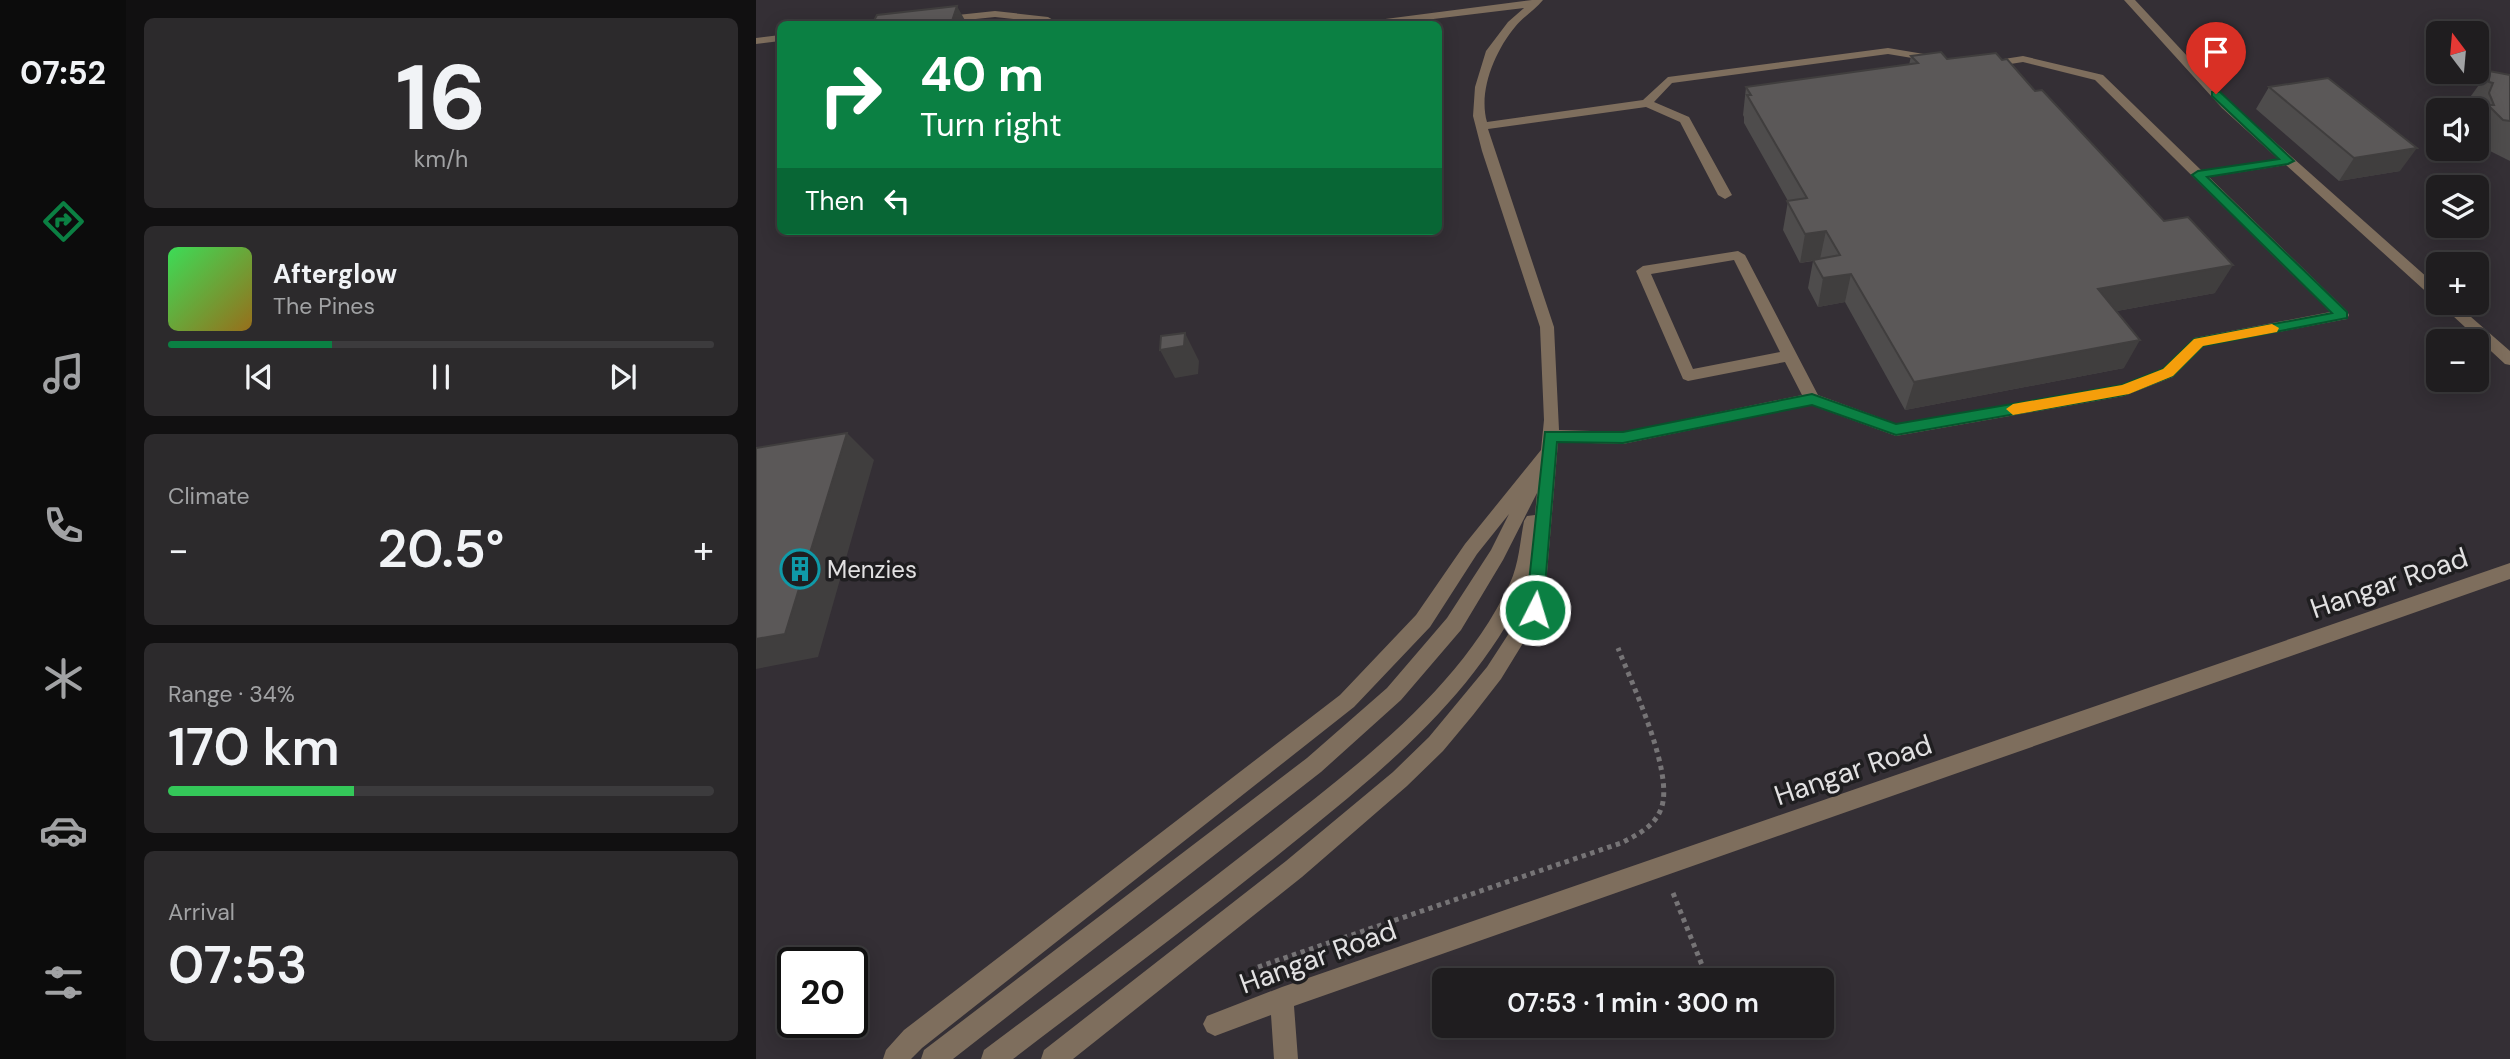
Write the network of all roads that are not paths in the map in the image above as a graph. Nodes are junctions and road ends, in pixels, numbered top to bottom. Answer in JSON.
{"nodes":[{"id":1,"x":2129,"y":0,"type":"edge"},
{"id":2,"x":1536,"y":1,"type":"edge"},
{"id":3,"x":929,"y":21,"type":"edge"},
{"id":4,"x":1050,"y":21,"type":"edge"},
{"id":5,"x":1392,"y":21,"type":"edge"},
{"id":6,"x":777,"y":38,"type":"edge"},
{"id":7,"x":756,"y":41,"type":"edge"},
{"id":8,"x":1954,"y":62,"type":"edge"},
{"id":9,"x":1967,"y":64,"type":"edge"},
{"id":10,"x":1647,"y":103,"type":"junction"},
{"id":11,"x":1482,"y":126,"type":"junction"},
{"id":12,"x":2288,"y":161,"type":"junction"},
{"id":13,"x":2198,"y":175,"type":"junction"},
{"id":14,"x":1725,"y":195,"type":"dead end"},
{"id":15,"x":2426,"y":284,"type":"edge"},
{"id":16,"x":2459,"y":315,"type":"edge"},
{"id":17,"x":1790,"y":356,"type":"junction"},
{"id":18,"x":2510,"y":360,"type":"edge"},
{"id":19,"x":1812,"y":399,"type":"junction"},
{"id":20,"x":1549,"y":444,"type":"junction"},
{"id":21,"x":2510,"y":571,"type":"edge"},
{"id":22,"x":1282,"y":999,"type":"junction"},
{"id":23,"x":1216,"y":1024,"type":"dead end"},
{"id":24,"x":895,"y":1059,"type":"edge"},
{"id":25,"x":933,"y":1059,"type":"edge"},
{"id":26,"x":993,"y":1059,"type":"edge"},
{"id":27,"x":1053,"y":1059,"type":"edge"},
{"id":28,"x":1286,"y":1059,"type":"edge"}],
"edges":[{"from":1,"to":12,"type":"street"},
{"from":2,"to":5,"type":"street"},
{"from":2,"to":11,"type":"street"},
{"from":3,"to":4,"type":"street"},
{"from":6,"to":7,"type":"street"},
{"from":8,"to":10,"type":"street"},
{"from":9,"to":13,"type":"street"},
{"from":10,"to":11,"type":"street"},
{"from":10,"to":14,"type":"street"},
{"from":11,"to":20,"type":"street"},
{"from":12,"to":13,"type":"street"},
{"from":12,"to":15,"type":"street"},
{"from":13,"to":19,"type":"street"},
{"from":16,"to":18,"type":"street"},
{"from":17,"to":17,"type":"street"},
{"from":17,"to":19,"type":"street"},
{"from":19,"to":20,"type":"street"},
{"from":20,"to":24,"type":"street"},
{"from":20,"to":25,"type":"street"},
{"from":20,"to":26,"type":"street"},
{"from":20,"to":27,"type":"street"},
{"from":21,"to":22,"type":"street","name":"Hangar Road"},
{"from":22,"to":23,"type":"street","name":"Hangar Road"},
{"from":22,"to":28,"type":"street"}]}
